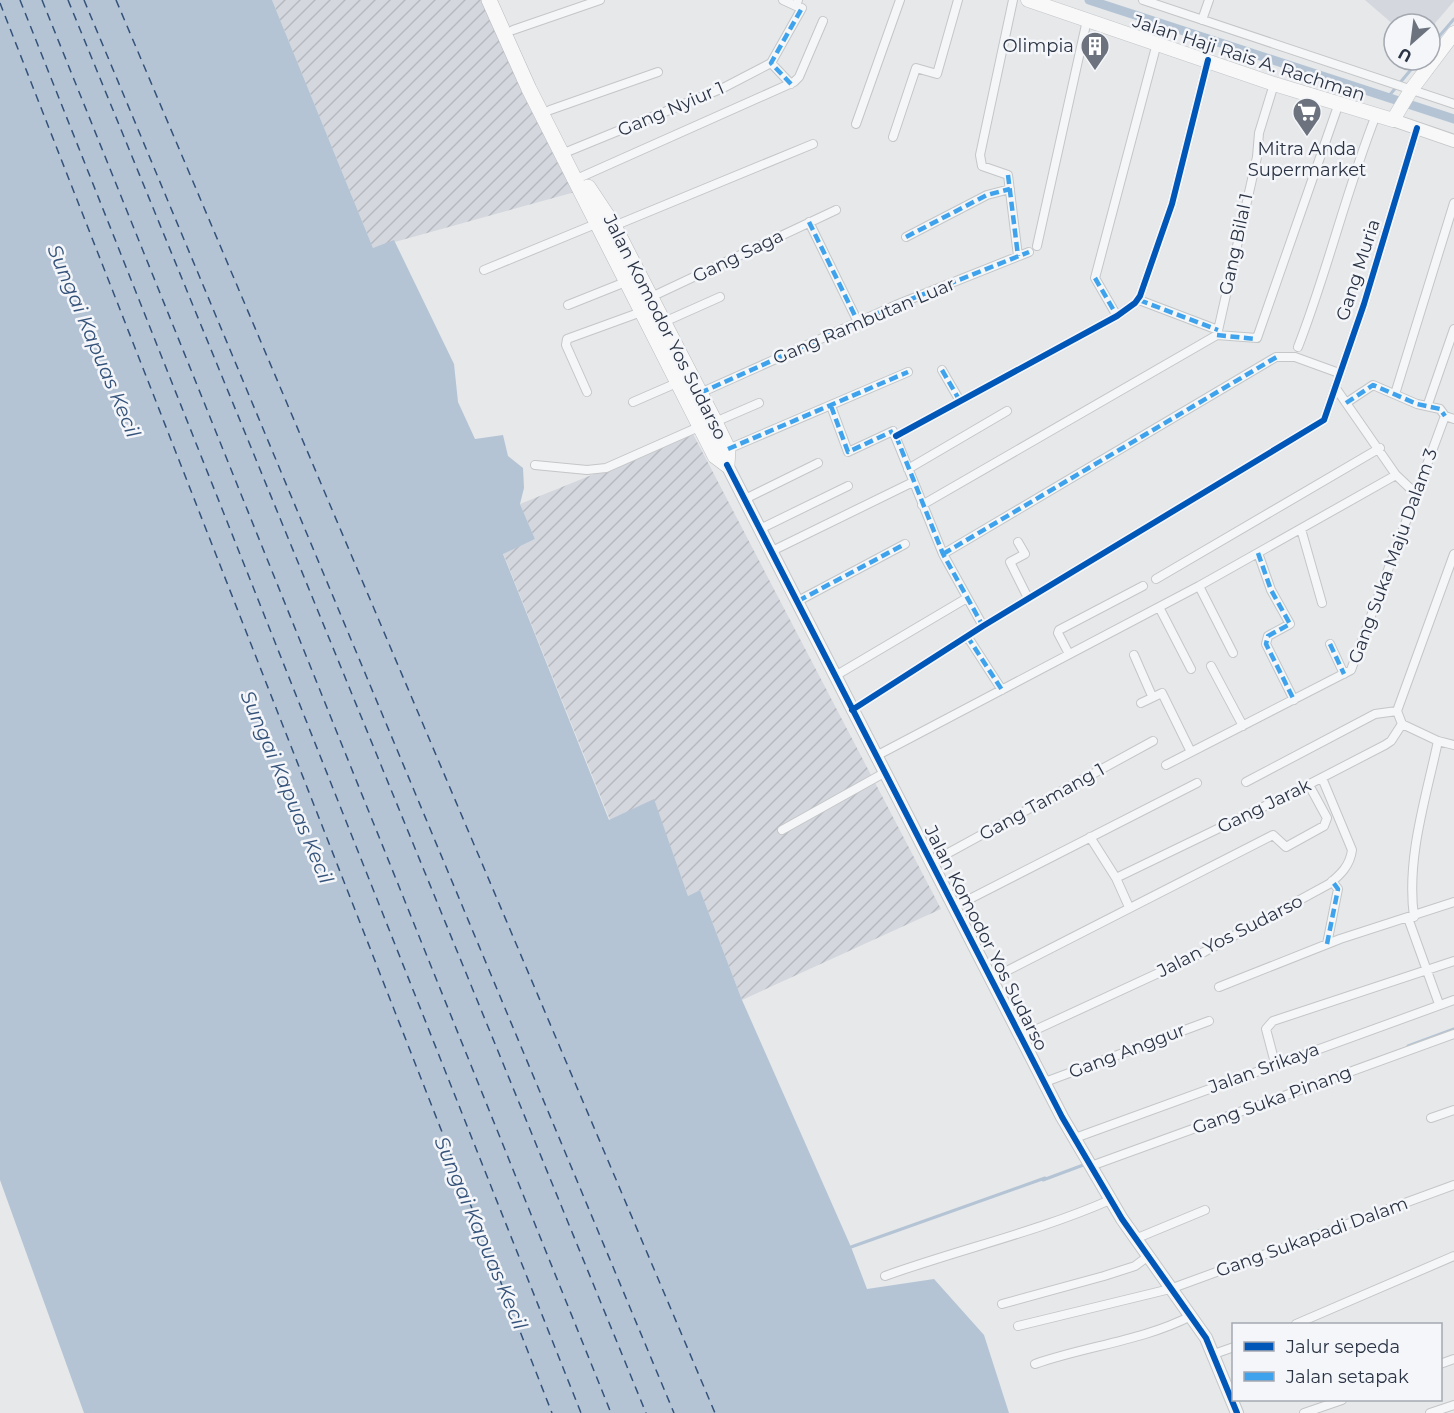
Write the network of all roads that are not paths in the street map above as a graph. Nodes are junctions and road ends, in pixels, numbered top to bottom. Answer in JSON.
{"nodes":[{"id":1,"x":489,"y":0,"type":"edge"},
{"id":2,"x":499,"y":0,"type":"edge"},
{"id":3,"x":600,"y":0,"type":"edge"},
{"id":4,"x":783,"y":0,"type":"edge"},
{"id":5,"x":900,"y":0,"type":"edge"},
{"id":6,"x":958,"y":0,"type":"edge"},
{"id":7,"x":1013,"y":0,"type":"edge"},
{"id":8,"x":1028,"y":0,"type":"edge"},
{"id":9,"x":1143,"y":0,"type":"edge"},
{"id":10,"x":1209,"y":0,"type":"edge"},
{"id":11,"x":800,"y":4,"type":"edge"},
{"id":12,"x":1087,"y":20,"type":"junction"},
{"id":13,"x":1202,"y":20,"type":"junction"},
{"id":14,"x":824,"y":21,"type":"dead end"},
{"id":15,"x":513,"y":30,"type":"junction"},
{"id":16,"x":1454,"y":33,"type":"edge"},
{"id":17,"x":1157,"y":43,"type":"junction"},
{"id":18,"x":1208,"y":60,"type":"junction"},
{"id":19,"x":771,"y":63,"type":"junction"},
{"id":20,"x":658,"y":72,"type":"dead end"},
{"id":21,"x":791,"y":84,"type":"junction"},
{"id":22,"x":1275,"y":84,"type":"junction"},
{"id":23,"x":1403,"y":89,"type":"junction"},
{"id":24,"x":1339,"y":103,"type":"junction"},
{"id":25,"x":1454,"y":104,"type":"edge"},
{"id":26,"x":550,"y":110,"type":"junction"},
{"id":27,"x":1376,"y":115,"type":"junction"},
{"id":28,"x":1395,"y":116,"type":"junction"},
{"id":29,"x":856,"y":124,"type":"dead end"},
{"id":30,"x":1417,"y":129,"type":"junction"},
{"id":31,"x":893,"y":137,"type":"dead end"},
{"id":32,"x":1454,"y":141,"type":"edge"},
{"id":33,"x":813,"y":144,"type":"dead end"},
{"id":34,"x":569,"y":152,"type":"junction"},
{"id":35,"x":581,"y":177,"type":"junction"},
{"id":36,"x":1010,"y":189,"type":"junction"},
{"id":37,"x":1454,"y":203,"type":"edge"},
{"id":38,"x":836,"y":210,"type":"dead end"},
{"id":39,"x":598,"y":222,"type":"junction"},
{"id":40,"x":809,"y":222,"type":"junction"},
{"id":41,"x":614,"y":226,"type":"junction"},
{"id":42,"x":906,"y":237,"type":"dead end"},
{"id":43,"x":1037,"y":246,"type":"dead end"},
{"id":44,"x":1029,"y":252,"type":"dead end"},
{"id":45,"x":1018,"y":256,"type":"junction"},
{"id":46,"x":484,"y":270,"type":"dead end"},
{"id":47,"x":628,"y":281,"type":"junction"},
{"id":48,"x":720,"y":297,"type":"dead end"},
{"id":49,"x":1138,"y":300,"type":"junction"},
{"id":50,"x":645,"y":304,"type":"junction"},
{"id":51,"x":568,"y":305,"type":"dead end"},
{"id":52,"x":1117,"y":316,"type":"junction"},
{"id":53,"x":668,"y":320,"type":"junction"},
{"id":54,"x":858,"y":322,"type":"junction"},
{"id":55,"x":1454,"y":329,"type":"edge"},
{"id":56,"x":1218,"y":333,"type":"junction"},
{"id":57,"x":1298,"y":347,"type":"dead end"},
{"id":58,"x":942,"y":370,"type":"dead end"},
{"id":59,"x":908,"y":372,"type":"dead end"},
{"id":60,"x":1339,"y":373,"type":"junction"},
{"id":61,"x":679,"y":382,"type":"junction"},
{"id":62,"x":1335,"y":387,"type":"junction"},
{"id":63,"x":586,"y":392,"type":"dead end"},
{"id":64,"x":700,"y":393,"type":"junction"},
{"id":65,"x":1395,"y":394,"type":"junction"},
{"id":66,"x":958,"y":397,"type":"junction"},
{"id":67,"x":633,"y":402,"type":"dead end"},
{"id":68,"x":759,"y":403,"type":"dead end"},
{"id":69,"x":1346,"y":404,"type":"junction"},
{"id":70,"x":1428,"y":404,"type":"junction"},
{"id":71,"x":831,"y":406,"type":"junction"},
{"id":72,"x":1007,"y":411,"type":"dead end"},
{"id":73,"x":1450,"y":417,"type":"edge"},
{"id":74,"x":708,"y":424,"type":"junction"},
{"id":75,"x":896,"y":436,"type":"junction"},
{"id":76,"x":1380,"y":448,"type":"junction"},
{"id":77,"x":728,"y":449,"type":"junction"},
{"id":78,"x":818,"y":463,"type":"dead end"},
{"id":79,"x":535,"y":465,"type":"dead end"},
{"id":80,"x":727,"y":465,"type":"junction"},
{"id":81,"x":908,"y":469,"type":"junction"},
{"id":82,"x":1396,"y":475,"type":"junction"},
{"id":83,"x":913,"y":482,"type":"junction"},
{"id":84,"x":848,"y":486,"type":"dead end"},
{"id":85,"x":1415,"y":493,"type":"junction"},
{"id":86,"x":745,"y":499,"type":"junction"},
{"id":87,"x":922,"y":505,"type":"junction"},
{"id":88,"x":760,"y":529,"type":"junction"},
{"id":89,"x":1301,"y":529,"type":"junction"},
{"id":90,"x":1018,"y":542,"type":"dead end"},
{"id":91,"x":905,"y":544,"type":"dead end"},
{"id":92,"x":772,"y":551,"type":"junction"},
{"id":93,"x":1258,"y":553,"type":"junction"},
{"id":94,"x":943,"y":554,"type":"junction"},
{"id":95,"x":1454,"y":554,"type":"edge"},
{"id":96,"x":1156,"y":579,"type":"dead end"},
{"id":97,"x":1143,"y":586,"type":"dead end"},
{"id":98,"x":1199,"y":586,"type":"junction"},
{"id":99,"x":967,"y":598,"type":"junction"},
{"id":100,"x":1029,"y":598,"type":"junction"},
{"id":101,"x":798,"y":601,"type":"junction"},
{"id":102,"x":1322,"y":603,"type":"dead end"},
{"id":103,"x":1159,"y":607,"type":"junction"},
{"id":104,"x":982,"y":626,"type":"junction"},
{"id":105,"x":967,"y":636,"type":"junction"},
{"id":106,"x":1330,"y":644,"type":"dead end"},
{"id":107,"x":1233,"y":653,"type":"dead end"},
{"id":108,"x":1069,"y":654,"type":"junction"},
{"id":109,"x":1134,"y":656,"type":"dead end"},
{"id":110,"x":1211,"y":666,"type":"dead end"},
{"id":111,"x":1191,"y":669,"type":"dead end"},
{"id":112,"x":1344,"y":674,"type":"junction"},
{"id":113,"x":835,"y":676,"type":"junction"},
{"id":114,"x":1002,"y":690,"type":"junction"},
{"id":115,"x":1152,"y":696,"type":"junction"},
{"id":116,"x":1294,"y":700,"type":"junction"},
{"id":117,"x":1141,"y":703,"type":"dead end"},
{"id":118,"x":852,"y":710,"type":"junction"},
{"id":119,"x":1397,"y":711,"type":"junction"},
{"id":120,"x":1402,"y":724,"type":"junction"},
{"id":121,"x":1243,"y":726,"type":"junction"},
{"id":122,"x":1153,"y":741,"type":"dead end"},
{"id":123,"x":1438,"y":741,"type":"junction"},
{"id":124,"x":1454,"y":745,"type":"edge"},
{"id":125,"x":1191,"y":752,"type":"junction"},
{"id":126,"x":876,"y":756,"type":"junction"},
{"id":127,"x":1166,"y":765,"type":"dead end"},
{"id":128,"x":884,"y":773,"type":"junction"},
{"id":129,"x":1322,"y":778,"type":"junction"},
{"id":130,"x":1246,"y":782,"type":"dead end"},
{"id":131,"x":1197,"y":783,"type":"dead end"},
{"id":132,"x":1309,"y":785,"type":"junction"},
{"id":133,"x":782,"y":830,"type":"dead end"},
{"id":134,"x":1090,"y":837,"type":"junction"},
{"id":135,"x":930,"y":863,"type":"junction"},
{"id":136,"x":1116,"y":878,"type":"junction"},
{"id":137,"x":1332,"y":881,"type":"junction"},
{"id":138,"x":1454,"y":902,"type":"edge"},
{"id":139,"x":954,"y":907,"type":"junction"},
{"id":140,"x":1130,"y":907,"type":"junction"},
{"id":141,"x":1411,"y":917,"type":"junction"},
{"id":142,"x":1327,"y":944,"type":"junction"},
{"id":143,"x":1454,"y":961,"type":"edge"},
{"id":144,"x":1427,"y":971,"type":"junction"},
{"id":145,"x":991,"y":979,"type":"junction"},
{"id":146,"x":1219,"y":987,"type":"dead end"},
{"id":147,"x":1454,"y":1000,"type":"edge"},
{"id":148,"x":1439,"y":1004,"type":"junction"},
{"id":149,"x":1209,"y":1021,"type":"dead end"},
{"id":150,"x":1454,"y":1034,"type":"edge"},
{"id":151,"x":1020,"y":1037,"type":"junction"},
{"id":152,"x":1275,"y":1063,"type":"junction"},
{"id":153,"x":1045,"y":1082,"type":"junction"},
{"id":154,"x":1454,"y":1110,"type":"edge"},
{"id":155,"x":1431,"y":1118,"type":"dead end"},
{"id":156,"x":1075,"y":1138,"type":"junction"},
{"id":157,"x":1091,"y":1166,"type":"junction"},
{"id":158,"x":1454,"y":1185,"type":"edge"},
{"id":159,"x":1110,"y":1200,"type":"junction"},
{"id":160,"x":1205,"y":1210,"type":"dead end"},
{"id":161,"x":1135,"y":1239,"type":"junction"},
{"id":162,"x":1454,"y":1256,"type":"edge"},
{"id":163,"x":1147,"y":1257,"type":"junction"},
{"id":164,"x":885,"y":1276,"type":"dead end"},
{"id":165,"x":1170,"y":1289,"type":"junction"},
{"id":166,"x":1002,"y":1304,"type":"dead end"},
{"id":167,"x":1191,"y":1316,"type":"junction"},
{"id":168,"x":1298,"y":1323,"type":"edge"},
{"id":169,"x":1018,"y":1326,"type":"dead end"},
{"id":170,"x":1232,"y":1347,"type":"edge"},
{"id":171,"x":1214,"y":1354,"type":"junction"},
{"id":172,"x":1035,"y":1364,"type":"dead end"},
{"id":173,"x":1232,"y":1400,"type":"edge"},
{"id":174,"x":1339,"y":1401,"type":"edge"},
{"id":175,"x":1454,"y":1405,"type":"edge"},
{"id":176,"x":1304,"y":1413,"type":"edge"},
{"id":177,"x":1430,"y":1413,"type":"edge"}],
"edges":[{"from":1,"to":39,"type":"highway"},
{"from":2,"to":15,"type":"highway","name":"Jalan Komodor Yos Sudarso"},
{"from":3,"to":15,"type":"street"},
{"from":4,"to":11,"type":"street"},
{"from":5,"to":29,"type":"street"},
{"from":6,"to":31,"type":"street"},
{"from":7,"to":36,"type":"street"},
{"from":8,"to":12,"type":"main road","name":"Jalan Haji Rais A. Rachman"},
{"from":9,"to":13,"type":"street"},
{"from":10,"to":13,"type":"street"},
{"from":11,"to":19,"type":"street"},
{"from":12,"to":17,"type":"main road","name":"Jalan Haji Rais A. Rachman"},
{"from":12,"to":43,"type":"street"},
{"from":13,"to":23,"type":"street"},
{"from":14,"to":21,"type":"street"},
{"from":15,"to":26,"type":"highway","name":"Jalan Komodor Yos Sudarso"},
{"from":16,"to":23,"type":"main road"},
{"from":17,"to":18,"type":"main road","name":"Jalan Haji Rais A. Rachman"},
{"from":17,"to":52,"type":"street"},
{"from":18,"to":22,"type":"main road","name":"Jalan Haji Rais A. Rachman"},
{"from":18,"to":49,"type":"street"},
{"from":19,"to":21,"type":"street"},
{"from":19,"to":34,"type":"street","name":"Gang Nyiur 1"},
{"from":20,"to":26,"type":"street"},
{"from":21,"to":35,"type":"street"},
{"from":22,"to":24,"type":"main road","name":"Jalan Haji Rais A. Rachman"},
{"from":22,"to":56,"type":"street","name":"Gang Bilal 1"},
{"from":23,"to":25,"type":"street"},
{"from":23,"to":28,"type":"main road"},
{"from":24,"to":27,"type":"main road","name":"Jalan Haji Rais A. Rachman"},
{"from":24,"to":56,"type":"street"},
{"from":26,"to":34,"type":"highway","name":"Jalan Komodor Yos Sudarso"},
{"from":27,"to":28,"type":"main road","name":"Jalan Haji Rais A. Rachman"},
{"from":27,"to":57,"type":"street"},
{"from":28,"to":30,"type":"street"},
{"from":30,"to":32,"type":"street"},
{"from":30,"to":60,"type":"street","name":"Gang Muria"},
{"from":33,"to":41,"type":"street"},
{"from":34,"to":35,"type":"highway","name":"Jalan Komodor Yos Sudarso"},
{"from":35,"to":41,"type":"highway","name":"Jalan Komodor Yos Sudarso"},
{"from":36,"to":42,"type":"street"},
{"from":36,"to":45,"type":"street"},
{"from":37,"to":65,"type":"street"},
{"from":38,"to":40,"type":"street","name":"Gang Saga"},
{"from":39,"to":46,"type":"street"},
{"from":39,"to":47,"type":"highway"},
{"from":40,"to":50,"type":"street","name":"Gang Saga"},
{"from":40,"to":54,"type":"street"},
{"from":41,"to":50,"type":"highway","name":"Jalan Komodor Yos Sudarso"},
{"from":44,"to":45,"type":"street","name":"Gang Rambutan Luar"},
{"from":45,"to":54,"type":"street","name":"Gang Rambutan Luar"},
{"from":47,"to":50,"type":"highway"},
{"from":47,"to":51,"type":"street"},
{"from":48,"to":53,"type":"street"},
{"from":49,"to":52,"type":"street"},
{"from":49,"to":56,"type":"street"},
{"from":50,"to":53,"type":"highway","name":"Jalan Komodor Yos Sudarso"},
{"from":50,"to":61,"type":"highway"},
{"from":50,"to":63,"type":"street","name":"Gang Saga"},
{"from":52,"to":66,"type":"street"},
{"from":53,"to":64,"type":"highway","name":"Jalan Komodor Yos Sudarso"},
{"from":54,"to":64,"type":"street","name":"Gang Rambutan Luar"},
{"from":55,"to":70,"type":"street"},
{"from":56,"to":87,"type":"street"},
{"from":58,"to":66,"type":"street"},
{"from":59,"to":71,"type":"street"},
{"from":60,"to":62,"type":"street","name":"Gang Muria"},
{"from":60,"to":94,"type":"street"},
{"from":61,"to":67,"type":"street"},
{"from":61,"to":74,"type":"highway"},
{"from":62,"to":69,"type":"street"},
{"from":62,"to":100,"type":"street","name":"Gang Muria"},
{"from":64,"to":74,"type":"highway","name":"Jalan Komodor Yos Sudarso"},
{"from":65,"to":69,"type":"street"},
{"from":65,"to":70,"type":"street"},
{"from":66,"to":75,"type":"street"},
{"from":68,"to":74,"type":"street"},
{"from":69,"to":76,"type":"street"},
{"from":70,"to":73,"type":"street"},
{"from":71,"to":75,"type":"street"},
{"from":71,"to":77,"type":"street"},
{"from":72,"to":81,"type":"street"},
{"from":73,"to":85,"type":"street","name":"Gang Suka Maju Dalam 3"},
{"from":74,"to":77,"type":"highway","name":"Jalan Komodor Yos Sudarso"},
{"from":74,"to":79,"type":"street"},
{"from":74,"to":80,"type":"highway"},
{"from":75,"to":81,"type":"street"},
{"from":76,"to":82,"type":"street"},
{"from":76,"to":96,"type":"street"},
{"from":77,"to":80,"type":"highway","name":"Jalan Komodor Yos Sudarso"},
{"from":78,"to":86,"type":"street"},
{"from":80,"to":86,"type":"street","name":"Jalan Komodor Yos Sudarso"},
{"from":81,"to":83,"type":"street"},
{"from":82,"to":85,"type":"street"},
{"from":82,"to":89,"type":"street"},
{"from":83,"to":87,"type":"street"},
{"from":83,"to":92,"type":"street"},
{"from":84,"to":88,"type":"street"},
{"from":85,"to":112,"type":"street","name":"Gang Suka Maju Dalam 3"},
{"from":86,"to":88,"type":"street","name":"Jalan Komodor Yos Sudarso"},
{"from":87,"to":94,"type":"street"},
{"from":88,"to":92,"type":"street","name":"Jalan Komodor Yos Sudarso"},
{"from":89,"to":93,"type":"street"},
{"from":89,"to":102,"type":"street"},
{"from":90,"to":100,"type":"street"},
{"from":91,"to":101,"type":"street"},
{"from":92,"to":101,"type":"street","name":"Jalan Komodor Yos Sudarso"},
{"from":93,"to":98,"type":"street"},
{"from":93,"to":116,"type":"street"},
{"from":94,"to":99,"type":"street"},
{"from":95,"to":119,"type":"street"},
{"from":97,"to":108,"type":"street"},
{"from":98,"to":103,"type":"street"},
{"from":98,"to":107,"type":"street"},
{"from":99,"to":104,"type":"street"},
{"from":99,"to":113,"type":"street"},
{"from":100,"to":104,"type":"street"},
{"from":101,"to":113,"type":"street","name":"Jalan Komodor Yos Sudarso"},
{"from":103,"to":108,"type":"street"},
{"from":103,"to":111,"type":"street"},
{"from":104,"to":105,"type":"street"},
{"from":105,"to":114,"type":"street"},
{"from":105,"to":118,"type":"street"},
{"from":106,"to":112,"type":"street"},
{"from":108,"to":114,"type":"street"},
{"from":109,"to":115,"type":"street"},
{"from":110,"to":121,"type":"street"},
{"from":112,"to":116,"type":"street","name":"Gang Suka Maju Dalam 3"},
{"from":113,"to":118,"type":"street","name":"Jalan Komodor Yos Sudarso"},
{"from":114,"to":126,"type":"street"},
{"from":115,"to":117,"type":"street"},
{"from":115,"to":125,"type":"street"},
{"from":116,"to":121,"type":"street","name":"Gang Suka Maju Dalam 3"},
{"from":118,"to":126,"type":"street","name":"Jalan Komodor Yos Sudarso"},
{"from":119,"to":120,"type":"street"},
{"from":119,"to":130,"type":"street"},
{"from":120,"to":123,"type":"street"},
{"from":120,"to":129,"type":"street","name":"Gang Jarak"},
{"from":121,"to":125,"type":"street","name":"Gang Suka Maju Dalam 3"},
{"from":122,"to":135,"type":"street","name":"Gang Tamang 1"},
{"from":123,"to":124,"type":"street"},
{"from":123,"to":141,"type":"street"},
{"from":125,"to":127,"type":"street","name":"Gang Suka Maju Dalam 3"},
{"from":126,"to":128,"type":"street","name":"Jalan Komodor Yos Sudarso"},
{"from":128,"to":133,"type":"street"},
{"from":128,"to":135,"type":"street","name":"Jalan Komodor Yos Sudarso"},
{"from":129,"to":132,"type":"street","name":"Gang Jarak"},
{"from":129,"to":137,"type":"street","name":"Jalan Yos Sudarso"},
{"from":131,"to":134,"type":"street"},
{"from":132,"to":136,"type":"street","name":"Gang Jarak"},
{"from":132,"to":140,"type":"street"},
{"from":134,"to":136,"type":"street"},
{"from":134,"to":139,"type":"street"},
{"from":135,"to":139,"type":"street","name":"Jalan Komodor Yos Sudarso"},
{"from":136,"to":140,"type":"street"},
{"from":137,"to":142,"type":"street"},
{"from":137,"to":151,"type":"street","name":"Jalan Yos Sudarso"},
{"from":138,"to":141,"type":"street"},
{"from":139,"to":145,"type":"street","name":"Jalan Komodor Yos Sudarso"},
{"from":140,"to":145,"type":"street"},
{"from":141,"to":142,"type":"street"},
{"from":141,"to":144,"type":"street"},
{"from":142,"to":146,"type":"street"},
{"from":143,"to":144,"type":"street"},
{"from":144,"to":148,"type":"street"},
{"from":144,"to":152,"type":"street"},
{"from":145,"to":151,"type":"street","name":"Jalan Komodor Yos Sudarso"},
{"from":147,"to":148,"type":"street","name":"Jalan Srikaya"},
{"from":148,"to":152,"type":"street","name":"Jalan Srikaya"},
{"from":149,"to":153,"type":"street","name":"Gang Anggur"},
{"from":150,"to":157,"type":"street","name":"Gang Suka Pinang"},
{"from":151,"to":153,"type":"street","name":"Jalan Komodor Yos Sudarso"},
{"from":152,"to":156,"type":"street","name":"Jalan Srikaya"},
{"from":153,"to":156,"type":"street","name":"Jalan Komodor Yos Sudarso"},
{"from":154,"to":155,"type":"street"},
{"from":156,"to":157,"type":"street","name":"Jalan Komodor Yos Sudarso"},
{"from":157,"to":159,"type":"street","name":"Jalan Komodor Yos Sudarso"},
{"from":158,"to":165,"type":"street","name":"Gang Sukapadi Dalam"},
{"from":159,"to":161,"type":"street","name":"Jalan Komodor Yos Sudarso"},
{"from":159,"to":164,"type":"street"},
{"from":160,"to":161,"type":"street"},
{"from":161,"to":163,"type":"street","name":"Jalan Komodor Yos Sudarso"},
{"from":162,"to":168,"type":"street"},
{"from":163,"to":165,"type":"street","name":"Jalan Komodor Yos Sudarso"},
{"from":163,"to":166,"type":"street"},
{"from":165,"to":167,"type":"street","name":"Jalan Komodor Yos Sudarso"},
{"from":165,"to":169,"type":"street","name":"Gang Sukapadi Dalam"},
{"from":167,"to":171,"type":"street","name":"Jalan Komodor Yos Sudarso"},
{"from":167,"to":172,"type":"street"},
{"from":170,"to":171,"type":"street"},
{"from":171,"to":173,"type":"street","name":"Jalan Komodor Yos Sudarso"},
{"from":174,"to":176,"type":"street"},
{"from":175,"to":177,"type":"street"}]}
